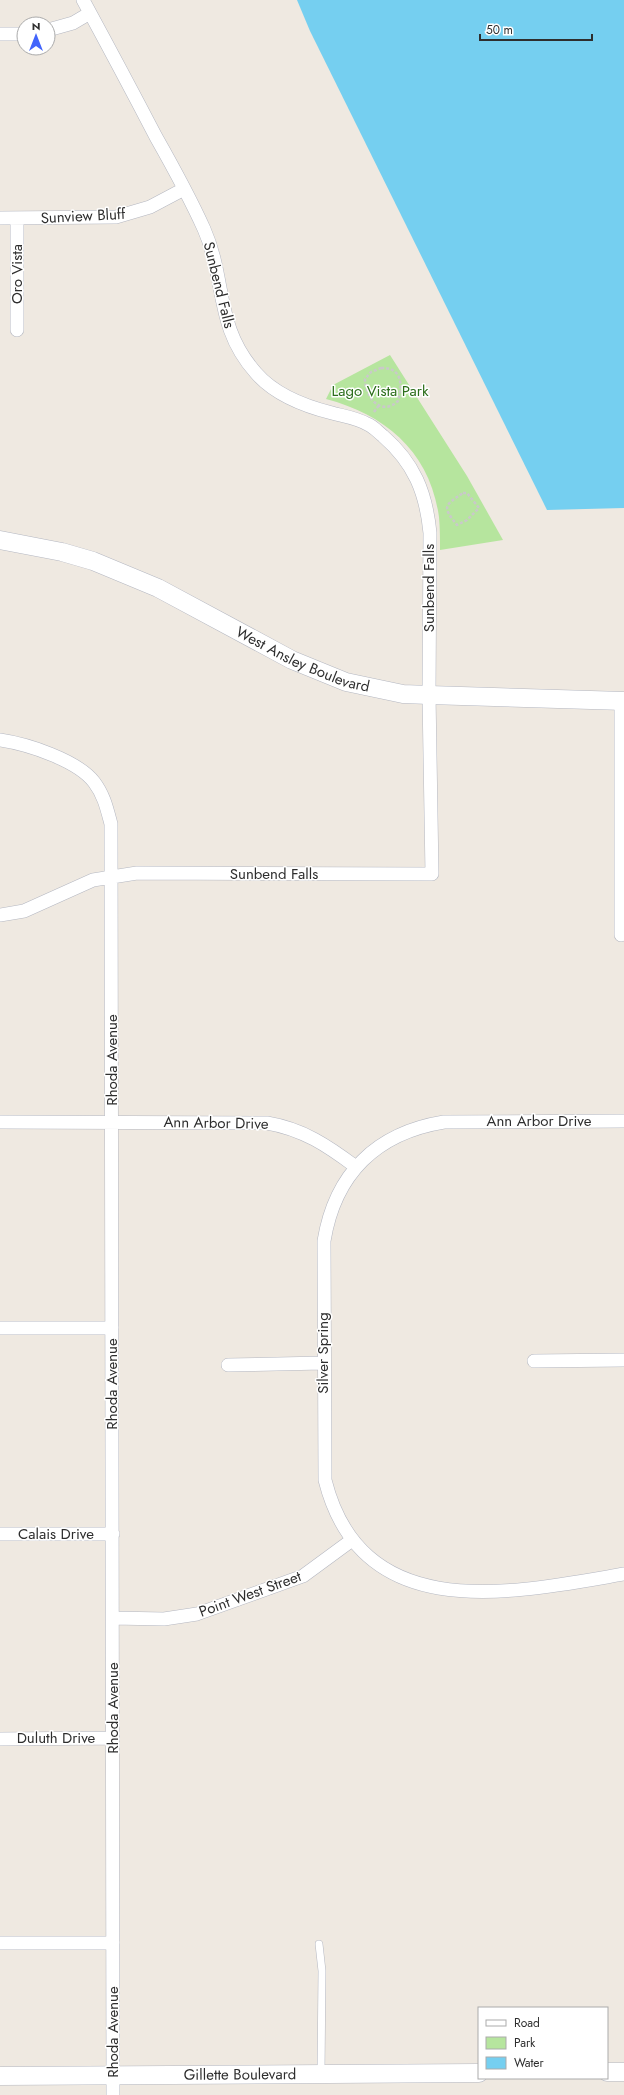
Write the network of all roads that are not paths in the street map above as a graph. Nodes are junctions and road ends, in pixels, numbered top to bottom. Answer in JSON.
{"nodes":[{"id":1,"x":84,"y":0,"type":"edge"},
{"id":2,"x":90,"y":13,"type":"junction"},
{"id":3,"x":56,"y":28,"type":"edge"},
{"id":4,"x":0,"y":34,"type":"edge"},
{"id":5,"x":16,"y":34,"type":"edge"},
{"id":6,"x":184,"y":189,"type":"junction"},
{"id":7,"x":0,"y":218,"type":"edge"},
{"id":8,"x":17,"y":218,"type":"junction"},
{"id":9,"x":17,"y":330,"type":"dead end"},
{"id":10,"x":0,"y":540,"type":"edge"},
{"id":11,"x":429,"y":695,"type":"junction"},
{"id":12,"x":622,"y":701,"type":"edge"},
{"id":13,"x":0,"y":740,"type":"edge"},
{"id":14,"x":112,"y":877,"type":"junction"},
{"id":15,"x":0,"y":915,"type":"edge"},
{"id":16,"x":621,"y":935,"type":"dead end"},
{"id":17,"x":624,"y":1121,"type":"edge"},
{"id":18,"x":0,"y":1122,"type":"edge"},
{"id":19,"x":112,"y":1122,"type":"junction"},
{"id":20,"x":356,"y":1167,"type":"junction"},
{"id":21,"x":0,"y":1328,"type":"edge"},
{"id":22,"x":112,"y":1328,"type":"junction"},
{"id":23,"x":624,"y":1360,"type":"edge"},
{"id":24,"x":534,"y":1361,"type":"dead end"},
{"id":25,"x":323,"y":1363,"type":"junction"},
{"id":26,"x":228,"y":1365,"type":"dead end"},
{"id":27,"x":0,"y":1534,"type":"edge"},
{"id":28,"x":113,"y":1534,"type":"junction"},
{"id":29,"x":352,"y":1540,"type":"junction"},
{"id":30,"x":624,"y":1574,"type":"edge"},
{"id":31,"x":113,"y":1618,"type":"junction"},
{"id":32,"x":112,"y":1738,"type":"junction"},
{"id":33,"x":0,"y":1739,"type":"edge"},
{"id":34,"x":0,"y":1943,"type":"edge"},
{"id":35,"x":113,"y":1943,"type":"junction"},
{"id":36,"x":319,"y":1944,"type":"dead end"},
{"id":37,"x":608,"y":2072,"type":"edge"},
{"id":38,"x":624,"y":2072,"type":"edge"},
{"id":39,"x":478,"y":2073,"type":"edge"},
{"id":40,"x":321,"y":2074,"type":"junction"},
{"id":41,"x":113,"y":2075,"type":"junction"},
{"id":42,"x":0,"y":2076,"type":"edge"},
{"id":43,"x":113,"y":2095,"type":"edge"}],
"edges":[{"from":1,"to":2,"type":"street","name":"Sunbend Falls"},
{"from":2,"to":3,"type":"street"},
{"from":2,"to":6,"type":"street","name":"Sunbend Falls"},
{"from":4,"to":5,"type":"street"},
{"from":6,"to":8,"type":"street","name":"Sunview Bluff"},
{"from":6,"to":11,"type":"street","name":"Sunbend Falls"},
{"from":7,"to":8,"type":"street","name":"Sunview Bluff"},
{"from":8,"to":9,"type":"street","name":"Oro Vista"},
{"from":10,"to":11,"type":"street","name":"West Ansley Boulevard"},
{"from":11,"to":12,"type":"street","name":"West Ansley Boulevard"},
{"from":11,"to":14,"type":"street","name":"Sunbend Falls"},
{"from":12,"to":16,"type":"street"},
{"from":13,"to":14,"type":"street","name":"Rhoda Avenue"},
{"from":14,"to":15,"type":"street","name":"Sunbend Falls"},
{"from":14,"to":19,"type":"street","name":"Rhoda Avenue"},
{"from":17,"to":20,"type":"street","name":"Ann Arbor Drive"},
{"from":18,"to":19,"type":"street","name":"Ann Arbor Drive"},
{"from":19,"to":20,"type":"street","name":"Ann Arbor Drive"},
{"from":19,"to":22,"type":"street","name":"Rhoda Avenue"},
{"from":20,"to":25,"type":"street","name":"Silver Spring"},
{"from":21,"to":22,"type":"street"},
{"from":22,"to":28,"type":"street","name":"Rhoda Avenue"},
{"from":23,"to":24,"type":"street"},
{"from":25,"to":26,"type":"street"},
{"from":25,"to":29,"type":"street","name":"Silver Spring"},
{"from":27,"to":28,"type":"street","name":"Calais Drive"},
{"from":28,"to":31,"type":"street","name":"Rhoda Avenue"},
{"from":29,"to":30,"type":"street"},
{"from":29,"to":31,"type":"street","name":"Point West Street"},
{"from":31,"to":32,"type":"street","name":"Rhoda Avenue"},
{"from":32,"to":33,"type":"street","name":"Duluth Drive"},
{"from":32,"to":35,"type":"street","name":"Rhoda Avenue"},
{"from":34,"to":35,"type":"street"},
{"from":35,"to":41,"type":"street","name":"Rhoda Avenue"},
{"from":36,"to":40,"type":"lane"},
{"from":37,"to":38,"type":"street"},
{"from":39,"to":40,"type":"street","name":"Gillette Boulevard"},
{"from":40,"to":41,"type":"street","name":"Gillette Boulevard"},
{"from":41,"to":42,"type":"street","name":"Gillette Boulevard"},
{"from":41,"to":43,"type":"street","name":"Rhoda Avenue"}]}
